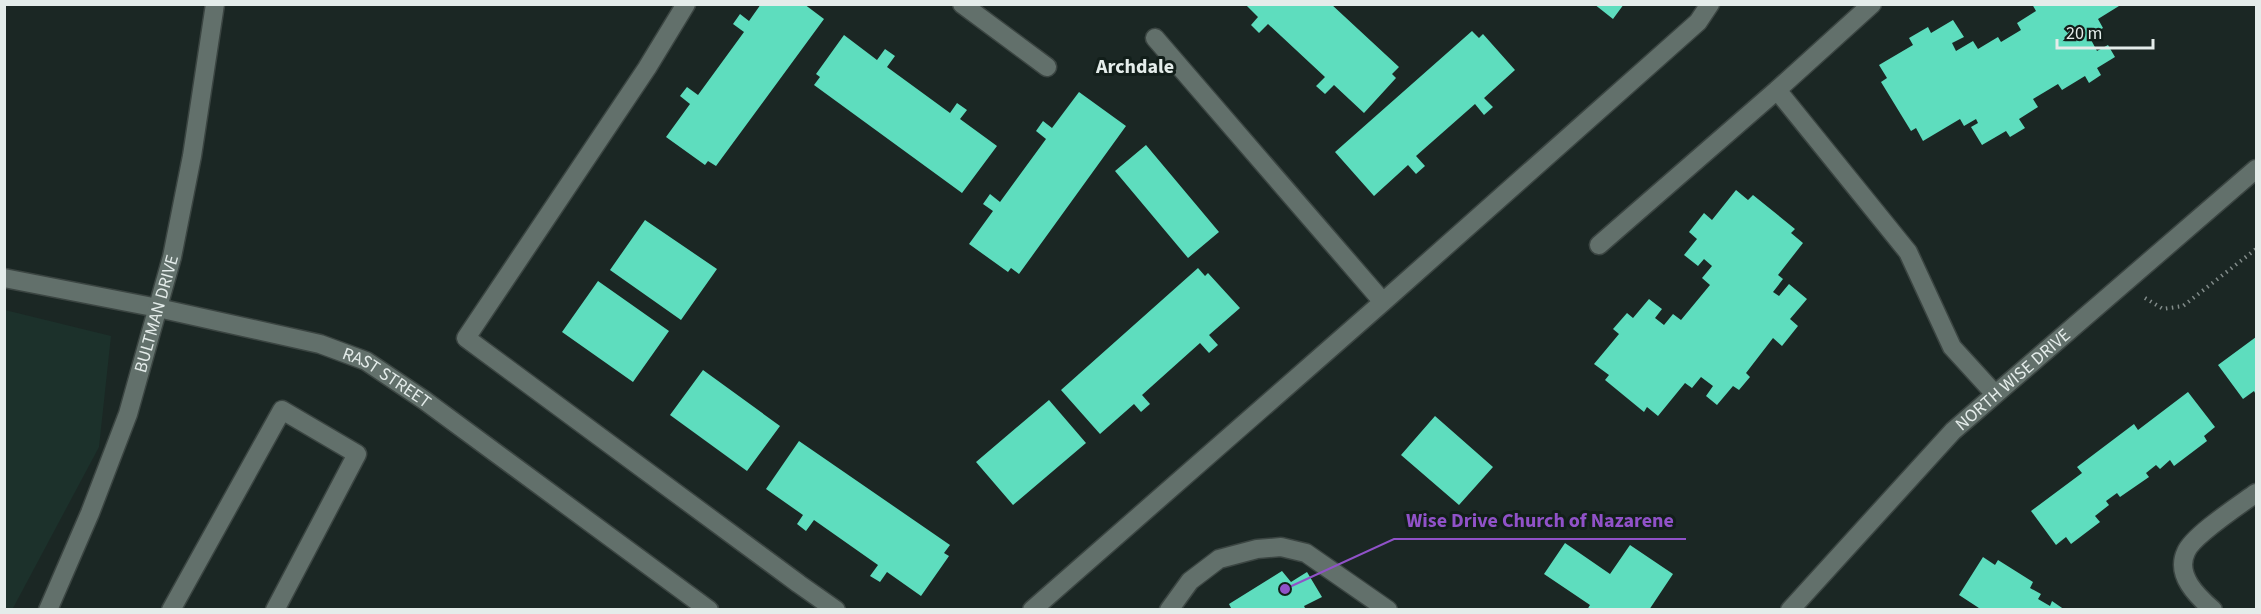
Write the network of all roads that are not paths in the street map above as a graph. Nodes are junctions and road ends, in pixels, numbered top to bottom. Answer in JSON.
{"nodes":[{"id":1,"x":215,"y":4,"type":"edge"},
{"id":2,"x":687,"y":4,"type":"edge"},
{"id":3,"x":962,"y":4,"type":"edge"},
{"id":4,"x":1710,"y":4,"type":"edge"},
{"id":5,"x":1872,"y":4,"type":"edge"},
{"id":6,"x":1155,"y":38,"type":"dead end"},
{"id":7,"x":1047,"y":67,"type":"dead end"},
{"id":8,"x":1777,"y":90,"type":"junction"},
{"id":9,"x":2256,"y":169,"type":"edge"},
{"id":10,"x":1599,"y":245,"type":"dead end"},
{"id":11,"x":4,"y":278,"type":"edge"},
{"id":12,"x":1383,"y":302,"type":"junction"},
{"id":13,"x":158,"y":308,"type":"junction"},
{"id":14,"x":1994,"y":393,"type":"junction"},
{"id":15,"x":2256,"y":492,"type":"edge"},
{"id":16,"x":48,"y":609,"type":"edge"},
{"id":17,"x":171,"y":609,"type":"edge"},
{"id":18,"x":275,"y":609,"type":"edge"},
{"id":19,"x":709,"y":609,"type":"edge"},
{"id":20,"x":836,"y":609,"type":"edge"},
{"id":21,"x":1032,"y":609,"type":"edge"},
{"id":22,"x":1169,"y":609,"type":"edge"},
{"id":23,"x":1388,"y":609,"type":"edge"},
{"id":24,"x":1790,"y":609,"type":"edge"},
{"id":25,"x":2213,"y":609,"type":"edge"}],
"edges":[{"from":1,"to":13,"type":"street","name":"BULTMAN DRIVE"},
{"from":2,"to":20,"type":"street"},
{"from":3,"to":7,"type":"street"},
{"from":4,"to":12,"type":"street"},
{"from":5,"to":8,"type":"street"},
{"from":6,"to":12,"type":"street"},
{"from":8,"to":10,"type":"street"},
{"from":8,"to":14,"type":"street"},
{"from":9,"to":14,"type":"street","name":"NORTH WISE DRIVE"},
{"from":11,"to":13,"type":"street","name":"RAST STREET"},
{"from":12,"to":21,"type":"street"},
{"from":13,"to":16,"type":"street","name":"BULTMAN DRIVE"},
{"from":13,"to":19,"type":"street","name":"RAST STREET"},
{"from":14,"to":24,"type":"street","name":"NORTH WISE DRIVE"},
{"from":15,"to":25,"type":"street"},
{"from":17,"to":18,"type":"street"},
{"from":22,"to":23,"type":"street"}]}
